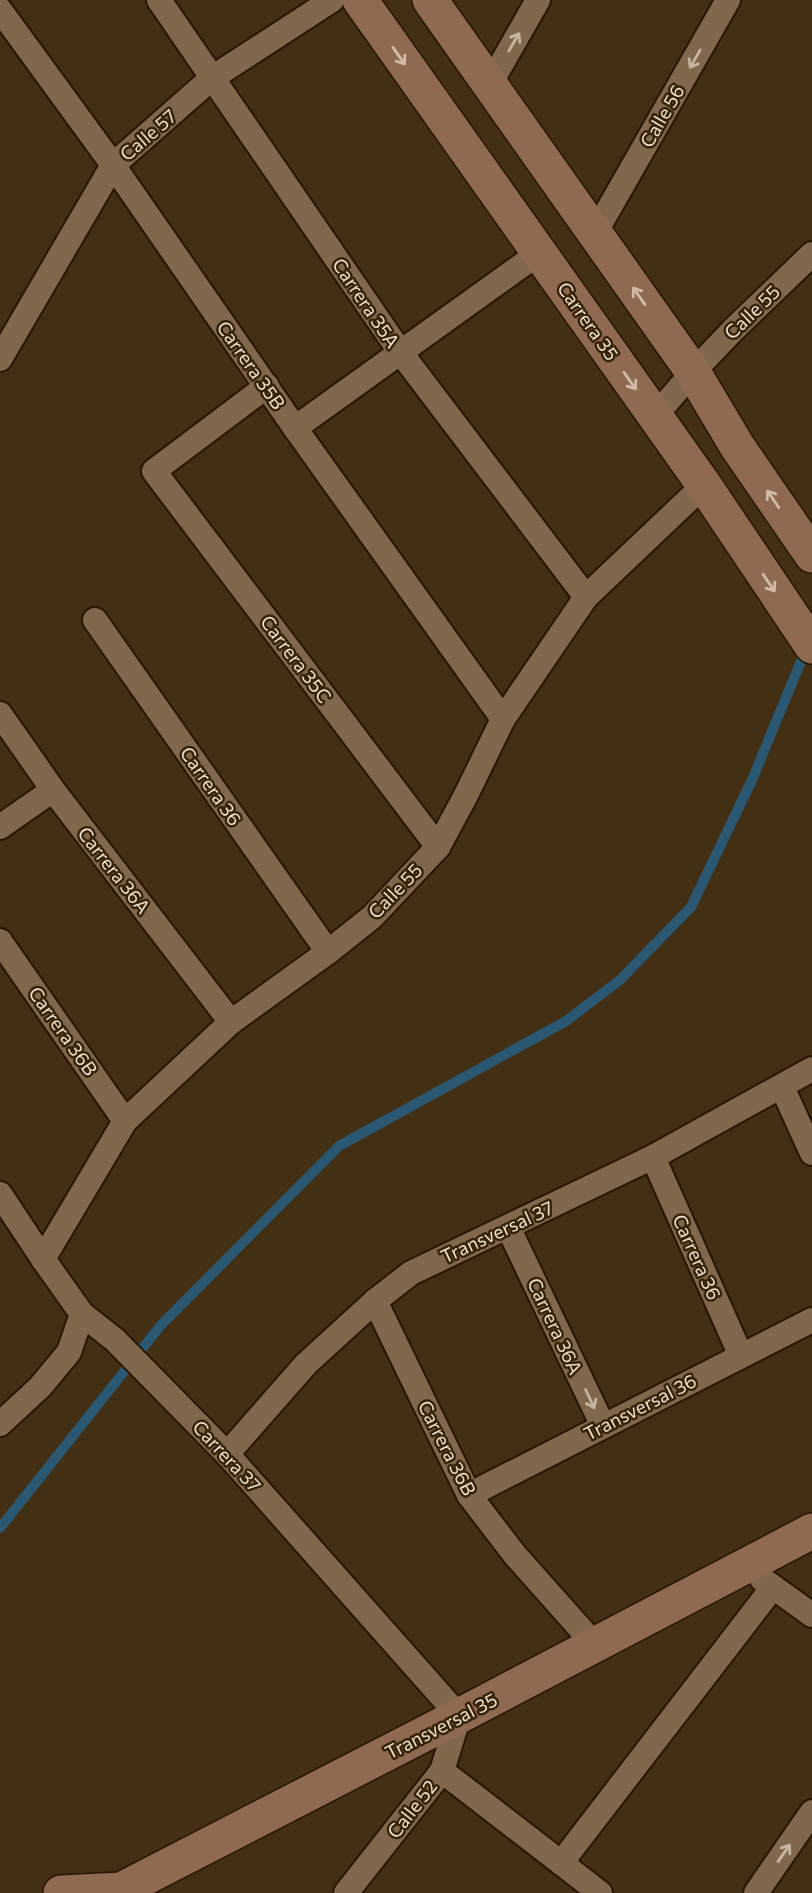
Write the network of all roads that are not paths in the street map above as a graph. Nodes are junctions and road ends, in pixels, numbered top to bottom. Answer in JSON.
{"nodes":[{"id":1,"x":159,"y":0,"type":"edge"},
{"id":2,"x":332,"y":0,"type":"edge"},
{"id":3,"x":359,"y":0,"type":"edge"},
{"id":4,"x":430,"y":0,"type":"edge"},
{"id":5,"x":538,"y":0,"type":"edge"},
{"id":6,"x":729,"y":0,"type":"edge"},
{"id":7,"x":0,"y":10,"type":"edge"},
{"id":8,"x":212,"y":78,"type":"junction"},
{"id":9,"x":490,"y":84,"type":"junction"},
{"id":10,"x":113,"y":165,"type":"junction"},
{"id":11,"x":595,"y":233,"type":"junction"},
{"id":12,"x":539,"y":253,"type":"junction"},
{"id":13,"x":812,"y":254,"type":"edge"},
{"id":14,"x":401,"y":353,"type":"junction"},
{"id":15,"x":0,"y":359,"type":"edge"},
{"id":16,"x":693,"y":372,"type":"junction"},
{"id":17,"x":267,"y":386,"type":"junction"},
{"id":18,"x":655,"y":416,"type":"junction"},
{"id":19,"x":295,"y":428,"type":"junction"},
{"id":20,"x":705,"y":485,"type":"junction"},
{"id":21,"x":812,"y":555,"type":"edge"},
{"id":22,"x":586,"y":597,"type":"junction"},
{"id":23,"x":95,"y":620,"type":"dead end"},
{"id":24,"x":804,"y":634,"type":"edge"},
{"id":25,"x":0,"y":714,"type":"edge"},
{"id":26,"x":503,"y":719,"type":"junction"},
{"id":27,"x":53,"y":790,"type":"junction"},
{"id":28,"x":0,"y":827,"type":"edge"},
{"id":29,"x":438,"y":846,"type":"junction"},
{"id":30,"x":0,"y":941,"type":"edge"},
{"id":31,"x":328,"y":952,"type":"junction"},
{"id":32,"x":231,"y":1022,"type":"junction"},
{"id":33,"x":812,"y":1069,"type":"edge"},
{"id":34,"x":782,"y":1087,"type":"junction"},
{"id":35,"x":125,"y":1121,"type":"junction"},
{"id":36,"x":812,"y":1153,"type":"edge"},
{"id":37,"x":653,"y":1157,"type":"junction"},
{"id":38,"x":0,"y":1194,"type":"edge"},
{"id":39,"x":8,"y":1224,"type":"edge"},
{"id":40,"x":508,"y":1227,"type":"junction"},
{"id":41,"x":43,"y":1259,"type":"junction"},
{"id":42,"x":375,"y":1301,"type":"junction"},
{"id":43,"x":82,"y":1314,"type":"junction"},
{"id":44,"x":812,"y":1320,"type":"edge"},
{"id":45,"x":741,"y":1356,"type":"junction"},
{"id":46,"x":0,"y":1424,"type":"edge"},
{"id":47,"x":603,"y":1426,"type":"junction"},
{"id":48,"x":227,"y":1454,"type":"junction"},
{"id":49,"x":469,"y":1495,"type":"junction"},
{"id":50,"x":812,"y":1531,"type":"edge"},
{"id":51,"x":744,"y":1566,"type":"junction"},
{"id":52,"x":773,"y":1587,"type":"junction"},
{"id":53,"x":812,"y":1615,"type":"edge"},
{"id":54,"x":595,"y":1645,"type":"junction"},
{"id":55,"x":459,"y":1716,"type":"junction"},
{"id":56,"x":442,"y":1771,"type":"junction"},
{"id":57,"x":809,"y":1821,"type":"edge"},
{"id":58,"x":561,"y":1863,"type":"junction"},
{"id":59,"x":120,"y":1892,"type":"edge"},
{"id":60,"x":61,"y":1893,"type":"edge"},
{"id":61,"x":346,"y":1893,"type":"edge"},
{"id":62,"x":600,"y":1893,"type":"edge"},
{"id":63,"x":756,"y":1893,"type":"edge"}],
"edges":[{"from":1,"to":8,"type":"street","name":"Carrera 35A"},
{"from":2,"to":8,"type":"street","name":"Calle 57"},
{"from":3,"to":12,"type":"street","name":"Carrera 35","one_way":true},
{"from":4,"to":9,"type":"street"},
{"from":9,"to":5,"type":"street","one_way":true},
{"from":6,"to":11,"type":"street","name":"Calle 56","one_way":true},
{"from":7,"to":10,"type":"street","name":"Carrera 35B"},
{"from":8,"to":10,"type":"street","name":"Calle 57"},
{"from":8,"to":14,"type":"street","name":"Carrera 35A"},
{"from":9,"to":11,"type":"street"},
{"from":10,"to":15,"type":"street","name":"Calle 57"},
{"from":10,"to":17,"type":"street","name":"Carrera 35B"},
{"from":16,"to":11,"type":"street","one_way":true},
{"from":12,"to":14,"type":"street"},
{"from":12,"to":18,"type":"street","name":"Carrera 35","one_way":true},
{"from":13,"to":16,"type":"street","name":"Calle 55"},
{"from":14,"to":19,"type":"street"},
{"from":14,"to":22,"type":"street","name":"Carrera 35A"},
{"from":16,"to":18,"type":"street","name":"Calle 55"},
{"from":21,"to":16,"type":"street","one_way":true},
{"from":17,"to":19,"type":"street","name":"Carrera 35B"},
{"from":17,"to":29,"type":"street","name":"Carrera 35C"},
{"from":18,"to":20,"type":"street","name":"Carrera 35"},
{"from":19,"to":26,"type":"street","name":"Carrera 35B"},
{"from":20,"to":22,"type":"street","name":"Calle 55"},
{"from":20,"to":24,"type":"street","name":"Carrera 35","one_way":true},
{"from":22,"to":26,"type":"street","name":"Calle 55"},
{"from":23,"to":31,"type":"street","name":"Carrera 36"},
{"from":25,"to":27,"type":"street","name":"Carrera 36A"},
{"from":26,"to":29,"type":"street","name":"Calle 55"},
{"from":27,"to":28,"type":"street"},
{"from":27,"to":32,"type":"street","name":"Carrera 36A"},
{"from":29,"to":31,"type":"street","name":"Calle 55"},
{"from":30,"to":35,"type":"street","name":"Carrera 36B"},
{"from":31,"to":32,"type":"street","name":"Calle 55"},
{"from":32,"to":35,"type":"street","name":"Calle 55"},
{"from":33,"to":34,"type":"street","name":"Transversal 37"},
{"from":34,"to":36,"type":"street"},
{"from":34,"to":37,"type":"street","name":"Transversal 37"},
{"from":35,"to":41,"type":"street","name":"Calle 55"},
{"from":37,"to":40,"type":"street","name":"Transversal 37"},
{"from":37,"to":45,"type":"street","name":"Carrera 36"},
{"from":38,"to":39,"type":"street","name":"Carrera 37"},
{"from":39,"to":41,"type":"street","name":"Carrera 37"},
{"from":40,"to":42,"type":"street","name":"Transversal 37"},
{"from":40,"to":47,"type":"street","name":"Carrera 36A","one_way":true},
{"from":41,"to":43,"type":"street","name":"Carrera 37"},
{"from":42,"to":48,"type":"street","name":"Transversal 37"},
{"from":42,"to":49,"type":"street","name":"Carrera 36B"},
{"from":43,"to":46,"type":"street"},
{"from":43,"to":48,"type":"street","name":"Carrera 37"},
{"from":44,"to":45,"type":"street","name":"Transversal 36"},
{"from":45,"to":47,"type":"street","name":"Transversal 36"},
{"from":47,"to":49,"type":"street","name":"Transversal 36"},
{"from":48,"to":55,"type":"street","name":"Carrera 37"},
{"from":49,"to":54,"type":"street","name":"Carrera 36B"},
{"from":50,"to":51,"type":"street","name":"Transversal 35"},
{"from":51,"to":52,"type":"street"},
{"from":51,"to":54,"type":"street","name":"Transversal 35"},
{"from":52,"to":53,"type":"street"},
{"from":52,"to":58,"type":"street"},
{"from":54,"to":55,"type":"street","name":"Transversal 35"},
{"from":55,"to":56,"type":"street","name":"Calle 52"},
{"from":55,"to":59,"type":"street","name":"Transversal 35"},
{"from":56,"to":58,"type":"street"},
{"from":56,"to":61,"type":"street","name":"Calle 52"},
{"from":63,"to":57,"type":"street","one_way":true},
{"from":58,"to":62,"type":"street"},
{"from":59,"to":60,"type":"street","name":"Transversal 35"}]}
